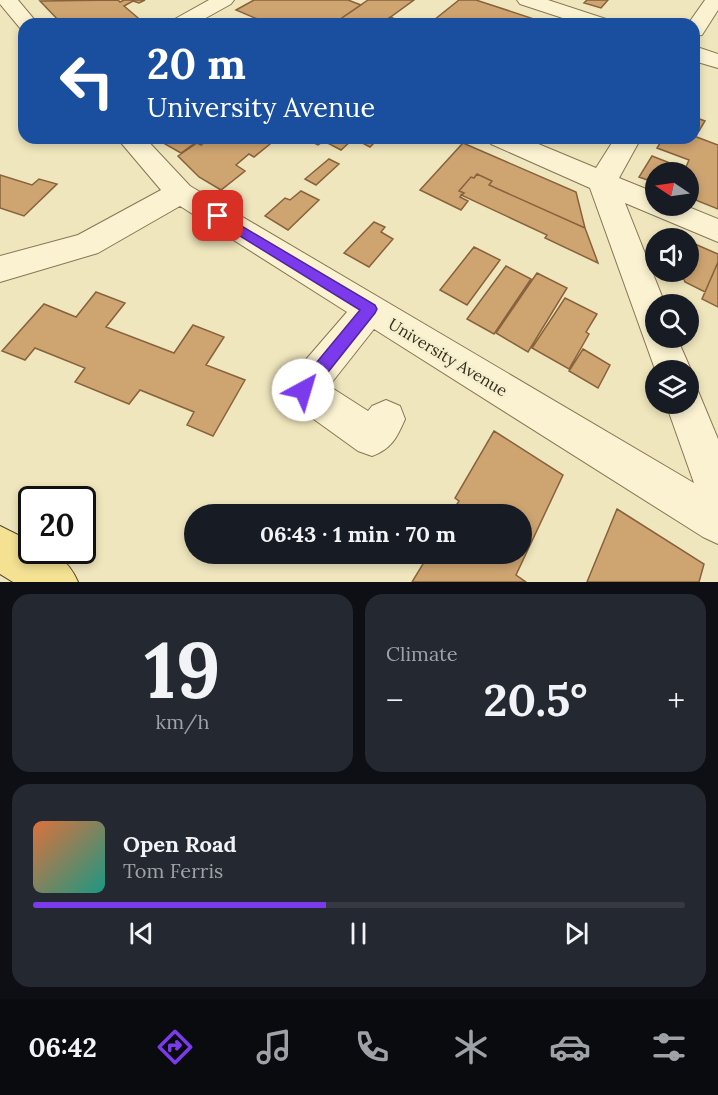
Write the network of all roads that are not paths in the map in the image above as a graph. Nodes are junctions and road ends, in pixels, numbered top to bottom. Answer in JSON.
{"nodes":[{"id":1,"x":224,"y":0,"type":"edge"},
{"id":2,"x":527,"y":0,"type":"edge"},
{"id":3,"x":715,"y":0,"type":"edge"},
{"id":4,"x":204,"y":11,"type":"junction"},
{"id":5,"x":191,"y":18,"type":"edge"},
{"id":6,"x":219,"y":18,"type":"edge"},
{"id":7,"x":583,"y":18,"type":"edge"},
{"id":8,"x":700,"y":21,"type":"edge"},
{"id":9,"x":700,"y":56,"type":"edge"},
{"id":10,"x":718,"y":61,"type":"edge"},
{"id":11,"x":135,"y":144,"type":"edge"},
{"id":12,"x":514,"y":144,"type":"edge"},
{"id":13,"x":624,"y":144,"type":"edge"},
{"id":14,"x":602,"y":182,"type":"junction"},
{"id":15,"x":180,"y":193,"type":"junction"},
{"id":16,"x":645,"y":200,"type":"edge"},
{"id":17,"x":683,"y":216,"type":"edge"},
{"id":18,"x":718,"y":231,"type":"edge"},
{"id":19,"x":0,"y":269,"type":"edge"},
{"id":20,"x":645,"y":296,"type":"edge"},
{"id":21,"x":370,"y":309,"type":"junction"},
{"id":22,"x":689,"y":414,"type":"edge"},
{"id":23,"x":386,"y":419,"type":"dead end"},
{"id":24,"x":718,"y":492,"type":"edge"},
{"id":25,"x":718,"y":522,"type":"edge"},
{"id":26,"x":0,"y":548,"type":"edge"},
{"id":27,"x":55,"y":582,"type":"edge"}],
"edges":[{"from":1,"to":4,"type":"street"},
{"from":2,"to":7,"type":"street"},
{"from":3,"to":8,"type":"street"},
{"from":4,"to":5,"type":"street"},
{"from":4,"to":6,"type":"street"},
{"from":9,"to":10,"type":"street"},
{"from":11,"to":15,"type":"street","name":"University Avenue"},
{"from":12,"to":14,"type":"street"},
{"from":13,"to":14,"type":"street"},
{"from":14,"to":16,"type":"street"},
{"from":14,"to":20,"type":"street"},
{"from":15,"to":19,"type":"street"},
{"from":15,"to":21,"type":"street","name":"University Avenue"},
{"from":17,"to":18,"type":"street"},
{"from":21,"to":23,"type":"street"},
{"from":21,"to":25,"type":"street","name":"University Avenue"},
{"from":22,"to":24,"type":"street"},
{"from":26,"to":27,"type":"main road"}]}
